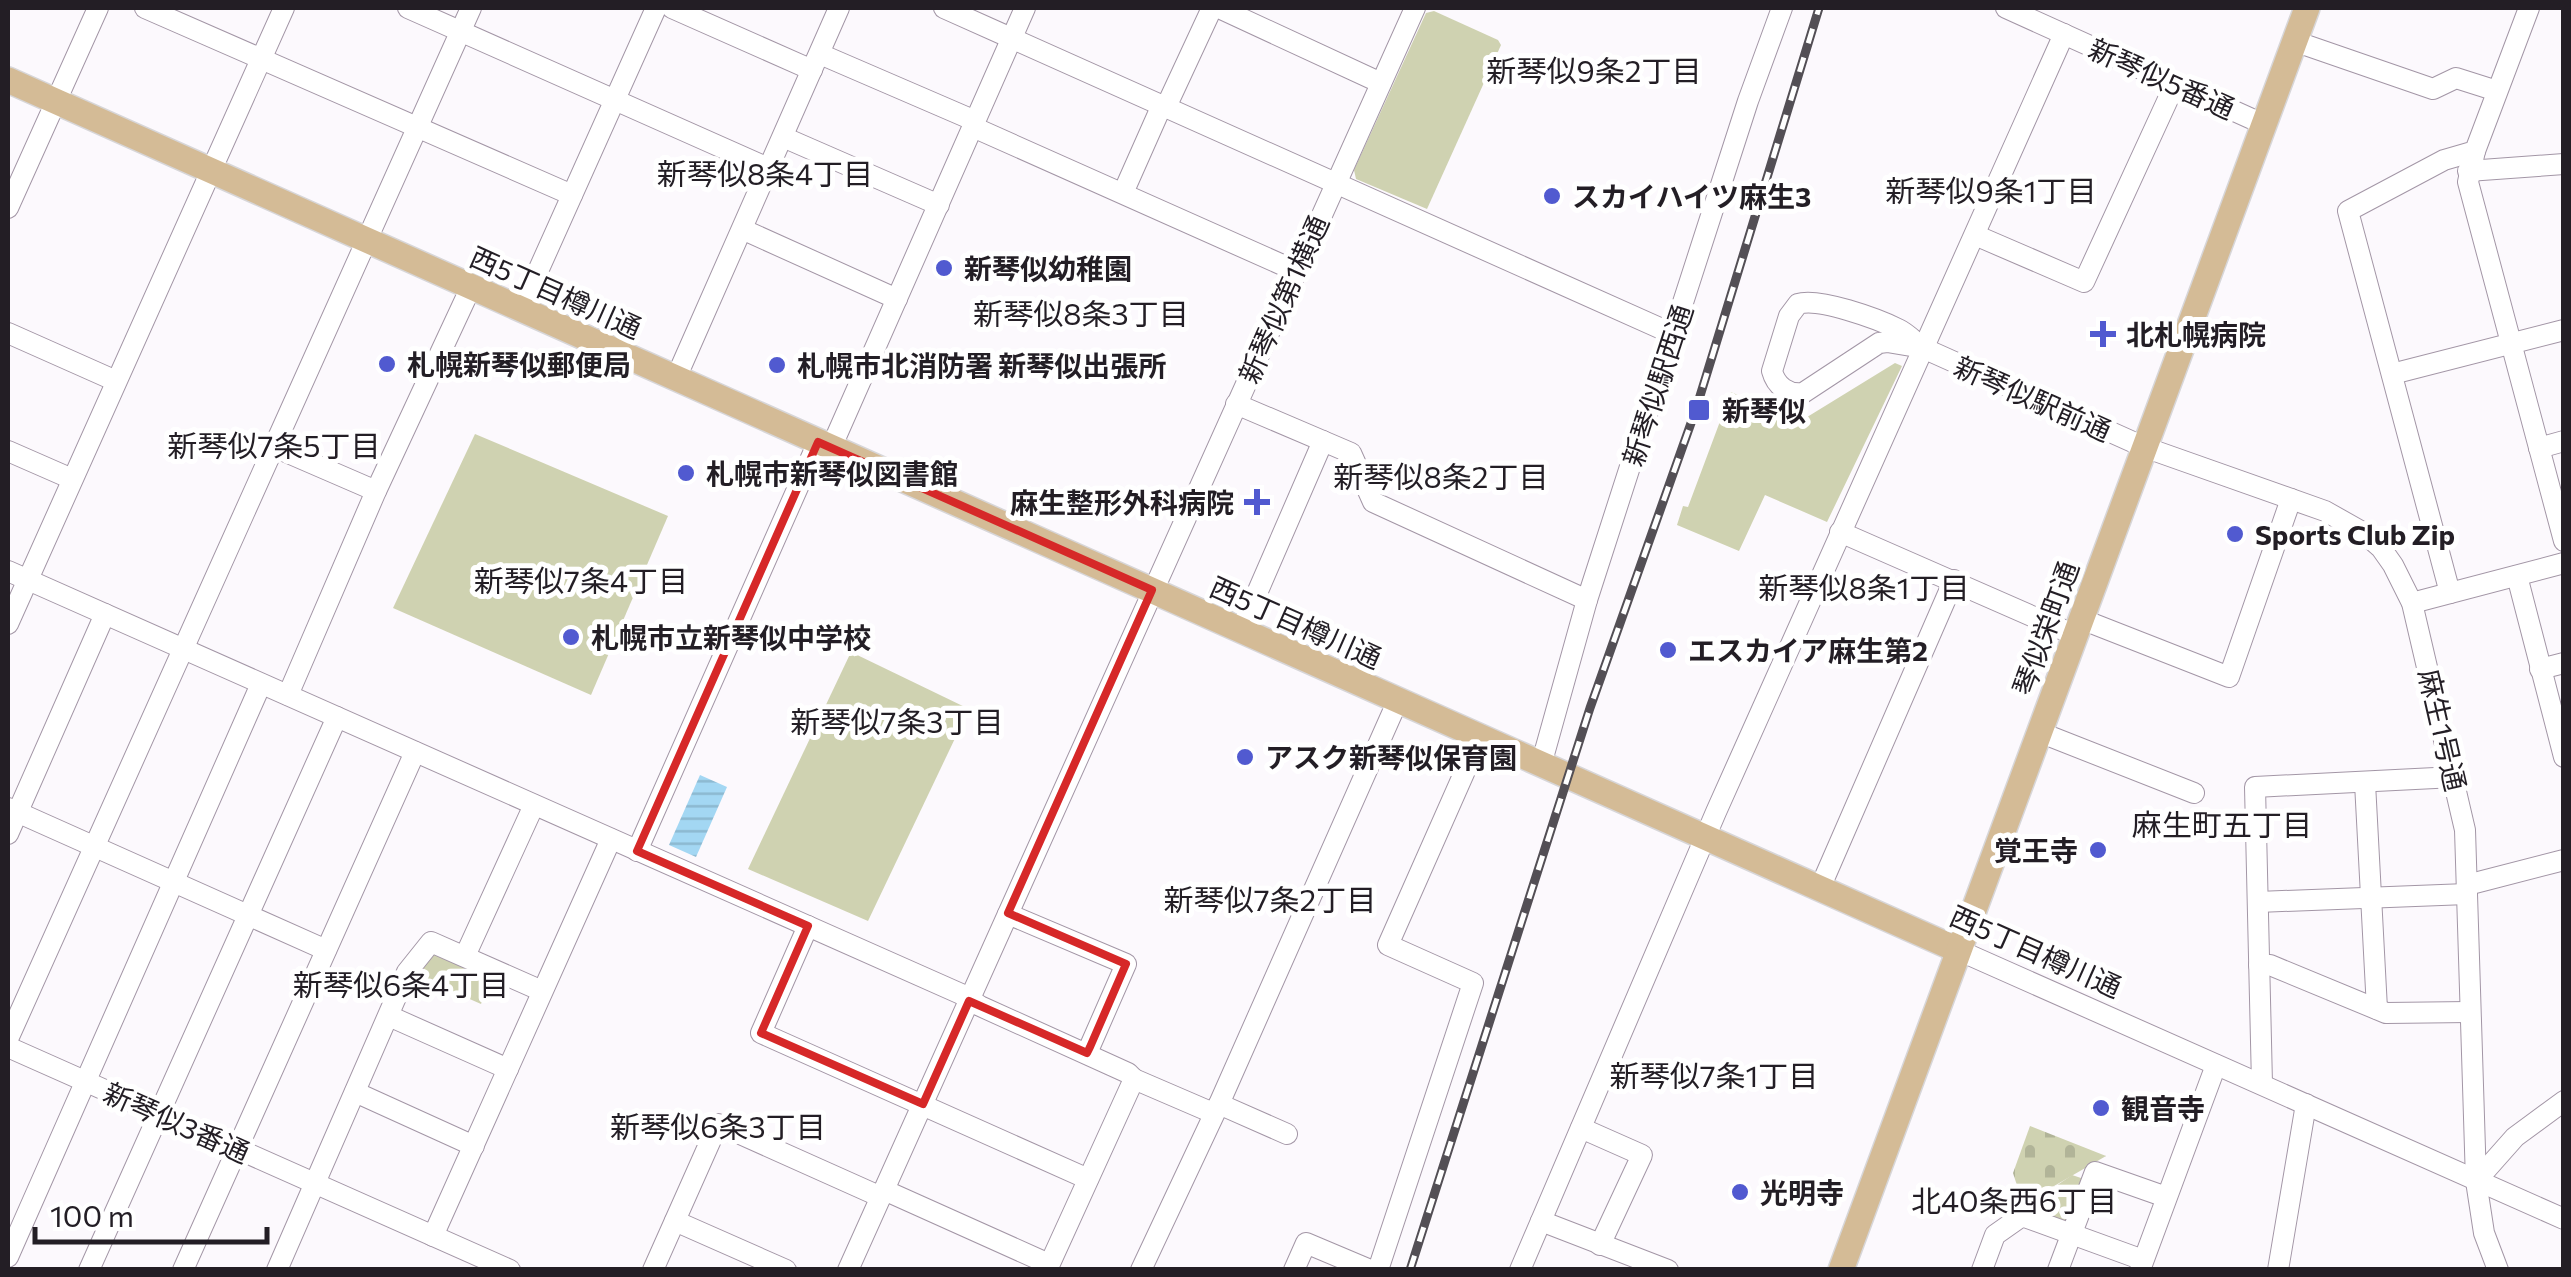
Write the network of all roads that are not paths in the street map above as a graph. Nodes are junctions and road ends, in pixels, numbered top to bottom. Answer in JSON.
{"nodes":[{"id":1,"x":98,"y":8,"type":"edge"},
{"id":2,"x":144,"y":8,"type":"edge"},
{"id":3,"x":284,"y":8,"type":"edge"},
{"id":4,"x":408,"y":8,"type":"edge"},
{"id":5,"x":471,"y":8,"type":"edge"},
{"id":6,"x":656,"y":8,"type":"edge"},
{"id":7,"x":672,"y":8,"type":"edge"},
{"id":8,"x":840,"y":8,"type":"edge"},
{"id":9,"x":944,"y":8,"type":"edge"},
{"id":10,"x":1024,"y":8,"type":"edge"},
{"id":11,"x":1215,"y":8,"type":"edge"},
{"id":12,"x":1414,"y":8,"type":"edge"},
{"id":13,"x":1782,"y":8,"type":"edge"},
{"id":14,"x":2306,"y":8,"type":"edge"},
{"id":15,"x":2528,"y":8,"type":"edge"},
{"id":16,"x":2020,"y":10,"type":"edge"},
{"id":17,"x":460,"y":32,"type":"junction"},
{"id":18,"x":2064,"y":34,"type":"junction"},
{"id":19,"x":1011,"y":37,"type":"junction"},
{"id":20,"x":2294,"y":41,"type":"junction"},
{"id":21,"x":261,"y":58,"type":"junction"},
{"id":22,"x":816,"y":62,"type":"junction"},
{"id":23,"x":8,"y":80,"type":"edge"},
{"id":24,"x":1381,"y":83,"type":"junction"},
{"id":25,"x":2176,"y":84,"type":"junction"},
{"id":26,"x":2497,"y":90,"type":"junction"},
{"id":27,"x":615,"y":99,"type":"junction"},
{"id":28,"x":54,"y":101,"type":"junction"},
{"id":29,"x":1164,"y":106,"type":"junction"},
{"id":30,"x":973,"y":123,"type":"junction"},
{"id":31,"x":2264,"y":124,"type":"junction"},
{"id":32,"x":417,"y":129,"type":"junction"},
{"id":33,"x":784,"y":137,"type":"junction"},
{"id":34,"x":2471,"y":161,"type":"junction"},
{"id":35,"x":2564,"y":164,"type":"edge"},
{"id":36,"x":768,"y":168,"type":"junction"},
{"id":37,"x":210,"y":170,"type":"junction"},
{"id":38,"x":1336,"y":182,"type":"junction"},
{"id":39,"x":1123,"y":193,"type":"junction"},
{"id":40,"x":572,"y":196,"type":"junction"},
{"id":41,"x":939,"y":205,"type":"junction"},
{"id":42,"x":8,"y":208,"type":"edge"},
{"id":43,"x":744,"y":230,"type":"junction"},
{"id":44,"x":1975,"y":235,"type":"junction"},
{"id":45,"x":365,"y":240,"type":"junction"},
{"id":46,"x":1296,"y":271,"type":"junction"},
{"id":47,"x":471,"y":287,"type":"junction"},
{"id":48,"x":896,"y":300,"type":"junction"},
{"id":49,"x":521,"y":309,"type":"junction"},
{"id":50,"x":1853,"y":313,"type":"junction"},
{"id":51,"x":2564,"y":330,"type":"edge"},
{"id":52,"x":8,"y":333,"type":"edge"},
{"id":53,"x":1674,"y":334,"type":"junction"},
{"id":54,"x":2512,"y":344,"type":"junction"},
{"id":55,"x":1923,"y":348,"type":"junction"},
{"id":56,"x":1860,"y":357,"type":"junction"},
{"id":57,"x":2392,"y":374,"type":"junction"},
{"id":58,"x":676,"y":378,"type":"junction"},
{"id":59,"x":116,"y":381,"type":"junction"},
{"id":60,"x":1236,"y":404,"type":"junction"},
{"id":61,"x":1324,"y":441,"type":"junction"},
{"id":62,"x":2564,"y":442,"type":"edge"},
{"id":63,"x":825,"y":445,"type":"junction"},
{"id":64,"x":272,"y":446,"type":"junction"},
{"id":65,"x":2144,"y":447,"type":"junction"},
{"id":66,"x":2539,"y":448,"type":"junction"},
{"id":67,"x":8,"y":451,"type":"edge"},
{"id":68,"x":72,"y":479,"type":"junction"},
{"id":69,"x":376,"y":491,"type":"junction"},
{"id":70,"x":2291,"y":498,"type":"junction"},
{"id":71,"x":1840,"y":532,"type":"junction"},
{"id":72,"x":2564,"y":541,"type":"edge"},
{"id":73,"x":2564,"y":563,"type":"edge"},
{"id":74,"x":17,"y":575,"type":"edge"},
{"id":75,"x":2517,"y":576,"type":"junction"},
{"id":76,"x":1954,"y":580,"type":"junction"},
{"id":77,"x":1152,"y":590,"type":"junction"},
{"id":78,"x":2450,"y":593,"type":"junction"},
{"id":79,"x":1587,"y":600,"type":"junction"},
{"id":80,"x":2412,"y":603,"type":"junction"},
{"id":81,"x":104,"y":614,"type":"junction"},
{"id":82,"x":8,"y":624,"type":"edge"},
{"id":83,"x":2078,"y":627,"type":"junction"},
{"id":84,"x":1241,"y":630,"type":"junction"},
{"id":85,"x":182,"y":648,"type":"junction"},
{"id":86,"x":2564,"y":663,"type":"edge"},
{"id":87,"x":2540,"y":669,"type":"junction"},
{"id":88,"x":261,"y":684,"type":"junction"},
{"id":89,"x":288,"y":696,"type":"junction"},
{"id":90,"x":1398,"y":700,"type":"junction"},
{"id":91,"x":337,"y":718,"type":"junction"},
{"id":92,"x":2039,"y":732,"type":"junction"},
{"id":93,"x":1480,"y":737,"type":"junction"},
{"id":94,"x":415,"y":752,"type":"junction"},
{"id":95,"x":2564,"y":757,"type":"edge"},
{"id":96,"x":1542,"y":764,"type":"junction"},
{"id":97,"x":2455,"y":778,"type":"junction"},
{"id":98,"x":2365,"y":782,"type":"junction"},
{"id":99,"x":2194,"y":794,"type":"dead end"},
{"id":100,"x":534,"y":805,"type":"junction"},
{"id":101,"x":12,"y":810,"type":"edge"},
{"id":102,"x":8,"y":834,"type":"edge"},
{"id":103,"x":1705,"y":837,"type":"junction"},
{"id":104,"x":610,"y":839,"type":"junction"},
{"id":105,"x":94,"y":846,"type":"junction"},
{"id":106,"x":637,"y":851,"type":"junction"},
{"id":107,"x":2564,"y":860,"type":"edge"},
{"id":108,"x":173,"y":882,"type":"junction"},
{"id":109,"x":1820,"y":888,"type":"junction"},
{"id":110,"x":2467,"y":890,"type":"junction"},
{"id":111,"x":2371,"y":897,"type":"junction"},
{"id":112,"x":2258,"y":902,"type":"junction"},
{"id":113,"x":1008,"y":914,"type":"junction"},
{"id":114,"x":249,"y":915,"type":"junction"},
{"id":115,"x":808,"y":926,"type":"junction"},
{"id":116,"x":326,"y":950,"type":"junction"},
{"id":117,"x":1958,"y":950,"type":"junction"},
{"id":118,"x":465,"y":956,"type":"junction"},
{"id":119,"x":2259,"y":965,"type":"junction"},
{"id":120,"x":542,"y":991,"type":"junction"},
{"id":121,"x":970,"y":998,"type":"junction"},
{"id":122,"x":2377,"y":1009,"type":"junction"},
{"id":123,"x":2469,"y":1012,"type":"junction"},
{"id":124,"x":390,"y":1016,"type":"junction"},
{"id":125,"x":8,"y":1039,"type":"edge"},
{"id":126,"x":8,"y":1047,"type":"edge"},
{"id":127,"x":1087,"y":1053,"type":"junction"},
{"id":128,"x":2216,"y":1065,"type":"junction"},
{"id":129,"x":508,"y":1069,"type":"junction"},
{"id":130,"x":1134,"y":1080,"type":"junction"},
{"id":131,"x":85,"y":1081,"type":"junction"},
{"id":132,"x":2262,"y":1084,"type":"junction"},
{"id":133,"x":356,"y":1092,"type":"junction"},
{"id":134,"x":2564,"y":1102,"type":"edge"},
{"id":135,"x":923,"y":1104,"type":"junction"},
{"id":136,"x":2306,"y":1104,"type":"junction"},
{"id":137,"x":1216,"y":1108,"type":"junction"},
{"id":138,"x":160,"y":1114,"type":"junction"},
{"id":139,"x":1581,"y":1128,"type":"junction"},
{"id":140,"x":1287,"y":1134,"type":"dead end"},
{"id":141,"x":474,"y":1146,"type":"junction"},
{"id":142,"x":237,"y":1148,"type":"junction"},
{"id":143,"x":1088,"y":1179,"type":"junction"},
{"id":144,"x":2476,"y":1181,"type":"junction"},
{"id":145,"x":316,"y":1184,"type":"junction"},
{"id":146,"x":882,"y":1193,"type":"junction"},
{"id":147,"x":2166,"y":1198,"type":"junction"},
{"id":148,"x":2564,"y":1219,"type":"edge"},
{"id":149,"x":675,"y":1222,"type":"junction"},
{"id":150,"x":1541,"y":1222,"type":"junction"},
{"id":151,"x":2071,"y":1234,"type":"junction"},
{"id":152,"x":433,"y":1236,"type":"junction"},
{"id":153,"x":1600,"y":1245,"type":"junction"},
{"id":154,"x":8,"y":1256,"type":"edge"},
{"id":155,"x":466,"y":1261,"type":"edge"},
{"id":156,"x":2142,"y":1265,"type":"edge"},
{"id":157,"x":1049,"y":1268,"type":"edge"},
{"id":158,"x":90,"y":1270,"type":"edge"},
{"id":159,"x":184,"y":1270,"type":"edge"},
{"id":160,"x":277,"y":1270,"type":"edge"},
{"id":161,"x":510,"y":1270,"type":"edge"},
{"id":162,"x":653,"y":1270,"type":"edge"},
{"id":163,"x":786,"y":1270,"type":"edge"},
{"id":164,"x":848,"y":1270,"type":"edge"},
{"id":165,"x":1141,"y":1270,"type":"edge"},
{"id":166,"x":1294,"y":1270,"type":"edge"},
{"id":167,"x":1370,"y":1270,"type":"edge"},
{"id":168,"x":1378,"y":1270,"type":"edge"},
{"id":169,"x":1520,"y":1270,"type":"edge"},
{"id":170,"x":1668,"y":1270,"type":"edge"},
{"id":171,"x":1841,"y":1270,"type":"edge"},
{"id":172,"x":1982,"y":1270,"type":"edge"},
{"id":173,"x":2058,"y":1270,"type":"edge"},
{"id":174,"x":2278,"y":1270,"type":"edge"},
{"id":175,"x":2498,"y":1270,"type":"edge"}],
"edges":[{"from":1,"to":28,"type":"street"},
{"from":2,"to":21,"type":"street"},
{"from":3,"to":21,"type":"street"},
{"from":4,"to":17,"type":"street"},
{"from":5,"to":17,"type":"street"},
{"from":6,"to":27,"type":"street"},
{"from":7,"to":22,"type":"street"},
{"from":8,"to":22,"type":"street"},
{"from":9,"to":19,"type":"street"},
{"from":10,"to":19,"type":"street"},
{"from":11,"to":24,"type":"street"},
{"from":11,"to":29,"type":"street"},
{"from":12,"to":24,"type":"street","name":"新琴似第1横通"},
{"from":13,"to":53,"type":"street","name":"新琴似駅西通"},
{"from":14,"to":20,"type":"main road","name":"琴似栄町通"},
{"from":15,"to":26,"type":"street"},
{"from":16,"to":18,"type":"street","name":"新琴似5番通"},
{"from":17,"to":27,"type":"street"},
{"from":17,"to":32,"type":"street"},
{"from":18,"to":25,"type":"street","name":"新琴似5番通"},
{"from":18,"to":44,"type":"street"},
{"from":19,"to":29,"type":"street"},
{"from":19,"to":30,"type":"street"},
{"from":20,"to":26,"type":"street"},
{"from":20,"to":31,"type":"main road","name":"琴似栄町通"},
{"from":21,"to":32,"type":"street"},
{"from":21,"to":37,"type":"street"},
{"from":22,"to":30,"type":"street"},
{"from":22,"to":33,"type":"street"},
{"from":23,"to":28,"type":"main road","name":"西5丁目樽川通"},
{"from":24,"to":38,"type":"street","name":"新琴似第1横通"},
{"from":25,"to":31,"type":"street","name":"新琴似5番通"},
{"from":25,"to":44,"type":"street"},
{"from":26,"to":34,"type":"street"},
{"from":27,"to":36,"type":"street"},
{"from":27,"to":40,"type":"street"},
{"from":28,"to":37,"type":"main road","name":"西5丁目樽川通"},
{"from":28,"to":42,"type":"street"},
{"from":29,"to":38,"type":"street"},
{"from":29,"to":39,"type":"street"},
{"from":30,"to":39,"type":"street"},
{"from":30,"to":41,"type":"street"},
{"from":31,"to":65,"type":"main road","name":"琴似栄町通"},
{"from":32,"to":40,"type":"street"},
{"from":32,"to":45,"type":"street"},
{"from":33,"to":36,"type":"street"},
{"from":33,"to":41,"type":"street"},
{"from":34,"to":35,"type":"street"},
{"from":34,"to":54,"type":"street"},
{"from":34,"to":57,"type":"street"},
{"from":36,"to":43,"type":"street"},
{"from":37,"to":45,"type":"main road","name":"西5丁目樽川通"},
{"from":37,"to":59,"type":"street"},
{"from":38,"to":46,"type":"street","name":"新琴似第1横通"},
{"from":38,"to":53,"type":"street"},
{"from":39,"to":46,"type":"street"},
{"from":40,"to":49,"type":"street"},
{"from":41,"to":48,"type":"street"},
{"from":43,"to":48,"type":"street"},
{"from":43,"to":58,"type":"street"},
{"from":44,"to":55,"type":"street"},
{"from":45,"to":47,"type":"main road","name":"西5丁目樽川通"},
{"from":45,"to":64,"type":"street"},
{"from":46,"to":60,"type":"street","name":"新琴似第1横通"},
{"from":47,"to":49,"type":"main road","name":"西5丁目樽川通"},
{"from":47,"to":69,"type":"street"},
{"from":48,"to":63,"type":"street"},
{"from":49,"to":58,"type":"main road","name":"西5丁目樽川通"},
{"from":50,"to":55,"type":"street","name":"新琴似駅前通"},
{"from":50,"to":56,"type":"street"},
{"from":50,"to":56,"type":"street"},
{"from":51,"to":54,"type":"street"},
{"from":52,"to":59,"type":"street"},
{"from":53,"to":79,"type":"street","name":"新琴似駅西通"},
{"from":54,"to":57,"type":"street"},
{"from":54,"to":66,"type":"street"},
{"from":55,"to":56,"type":"street"},
{"from":55,"to":65,"type":"street","name":"新琴似駅前通"},
{"from":55,"to":71,"type":"street"},
{"from":57,"to":78,"type":"street"},
{"from":58,"to":63,"type":"main road","name":"西5丁目樽川通"},
{"from":59,"to":68,"type":"street"},
{"from":60,"to":61,"type":"street"},
{"from":60,"to":77,"type":"street","name":"新琴似第1横通"},
{"from":61,"to":79,"type":"street"},
{"from":61,"to":84,"type":"street"},
{"from":62,"to":66,"type":"street"},
{"from":63,"to":77,"type":"main road","name":"西5丁目樽川通"},
{"from":63,"to":106,"type":"street"},
{"from":64,"to":69,"type":"street"},
{"from":64,"to":85,"type":"street"},
{"from":65,"to":70,"type":"street","name":"麻生1号通"},
{"from":65,"to":83,"type":"main road","name":"琴似栄町通"},
{"from":66,"to":72,"type":"street"},
{"from":67,"to":68,"type":"street"},
{"from":68,"to":74,"type":"street"},
{"from":69,"to":89,"type":"street"},
{"from":70,"to":80,"type":"street","name":"麻生1号通"},
{"from":70,"to":83,"type":"street"},
{"from":71,"to":76,"type":"street"},
{"from":71,"to":103,"type":"street"},
{"from":73,"to":75,"type":"street"},
{"from":74,"to":81,"type":"street"},
{"from":74,"to":82,"type":"street"},
{"from":75,"to":78,"type":"street"},
{"from":75,"to":87,"type":"street"},
{"from":76,"to":83,"type":"street"},
{"from":76,"to":109,"type":"street"},
{"from":77,"to":84,"type":"main road","name":"西5丁目樽川通"},
{"from":77,"to":113,"type":"street","name":"新琴似第1横通"},
{"from":78,"to":80,"type":"street"},
{"from":79,"to":96,"type":"street","name":"新琴似駅西通"},
{"from":80,"to":97,"type":"street","name":"麻生1号通"},
{"from":81,"to":85,"type":"street"},
{"from":81,"to":101,"type":"street"},
{"from":83,"to":92,"type":"main road","name":"琴似栄町通"},
{"from":84,"to":90,"type":"main road","name":"西5丁目樽川通"},
{"from":85,"to":88,"type":"street"},
{"from":85,"to":105,"type":"street"},
{"from":86,"to":87,"type":"street"},
{"from":87,"to":95,"type":"street"},
{"from":88,"to":89,"type":"street"},
{"from":88,"to":108,"type":"street"},
{"from":89,"to":91,"type":"street"},
{"from":90,"to":93,"type":"main road","name":"西5丁目樽川通"},
{"from":90,"to":137,"type":"street"},
{"from":91,"to":94,"type":"street"},
{"from":91,"to":114,"type":"street"},
{"from":92,"to":99,"type":"street"},
{"from":92,"to":117,"type":"main road","name":"琴似栄町通"},
{"from":93,"to":96,"type":"main road","name":"西5丁目樽川通"},
{"from":93,"to":168,"type":"street"},
{"from":94,"to":100,"type":"street"},
{"from":94,"to":116,"type":"street"},
{"from":96,"to":103,"type":"main road","name":"西5丁目樽川通"},
{"from":97,"to":98,"type":"street"},
{"from":97,"to":110,"type":"street","name":"麻生1号通"},
{"from":98,"to":111,"type":"street"},
{"from":98,"to":112,"type":"street"},
{"from":100,"to":104,"type":"street"},
{"from":100,"to":118,"type":"street"},
{"from":101,"to":102,"type":"street"},
{"from":101,"to":105,"type":"street"},
{"from":103,"to":109,"type":"main road","name":"西5丁目樽川通"},
{"from":103,"to":139,"type":"street"},
{"from":104,"to":106,"type":"street"},
{"from":104,"to":120,"type":"street"},
{"from":105,"to":108,"type":"street"},
{"from":105,"to":125,"type":"street"},
{"from":106,"to":115,"type":"street"},
{"from":107,"to":110,"type":"street"},
{"from":108,"to":114,"type":"street"},
{"from":108,"to":131,"type":"street"},
{"from":109,"to":117,"type":"main road","name":"西5丁目樽川通"},
{"from":110,"to":111,"type":"street"},
{"from":110,"to":123,"type":"street","name":"麻生1号通"},
{"from":111,"to":112,"type":"street"},
{"from":111,"to":122,"type":"street"},
{"from":112,"to":119,"type":"street"},
{"from":113,"to":121,"type":"street","name":"新琴似第1横通"},
{"from":113,"to":127,"type":"street"},
{"from":114,"to":116,"type":"street"},
{"from":114,"to":138,"type":"street"},
{"from":115,"to":121,"type":"street"},
{"from":115,"to":135,"type":"street"},
{"from":116,"to":142,"type":"street"},
{"from":117,"to":128,"type":"street","name":"西5丁目樽川通"},
{"from":117,"to":171,"type":"main road","name":"琴似栄町通"},
{"from":118,"to":120,"type":"street"},
{"from":118,"to":124,"type":"street"},
{"from":119,"to":122,"type":"street"},
{"from":119,"to":132,"type":"street"},
{"from":120,"to":129,"type":"street"},
{"from":121,"to":127,"type":"street"},
{"from":121,"to":135,"type":"street","name":"新琴似第1横通"},
{"from":122,"to":123,"type":"street"},
{"from":123,"to":144,"type":"street","name":"麻生1号通"},
{"from":124,"to":129,"type":"street"},
{"from":124,"to":133,"type":"street"},
{"from":126,"to":131,"type":"street","name":"新琴似3番通"},
{"from":127,"to":130,"type":"street"},
{"from":128,"to":132,"type":"street","name":"西5丁目樽川通"},
{"from":128,"to":147,"type":"street"},
{"from":129,"to":141,"type":"street"},
{"from":130,"to":137,"type":"street"},
{"from":130,"to":143,"type":"street"},
{"from":131,"to":138,"type":"street","name":"新琴似3番通"},
{"from":131,"to":154,"type":"street"},
{"from":132,"to":136,"type":"street","name":"西5丁目樽川通"},
{"from":133,"to":141,"type":"street"},
{"from":133,"to":145,"type":"street"},
{"from":134,"to":144,"type":"street"},
{"from":135,"to":143,"type":"street"},
{"from":135,"to":146,"type":"street","name":"新琴似第1横通"},
{"from":136,"to":144,"type":"street","name":"西5丁目樽川通"},
{"from":136,"to":174,"type":"street"},
{"from":137,"to":140,"type":"street"},
{"from":137,"to":165,"type":"street"},
{"from":138,"to":142,"type":"street","name":"新琴似3番通"},
{"from":138,"to":158,"type":"street"},
{"from":139,"to":150,"type":"street"},
{"from":139,"to":153,"type":"street"},
{"from":141,"to":152,"type":"street"},
{"from":142,"to":145,"type":"street","name":"新琴似3番通"},
{"from":142,"to":159,"type":"street"},
{"from":143,"to":157,"type":"street"},
{"from":144,"to":148,"type":"street","name":"西5丁目樽川通"},
{"from":144,"to":175,"type":"street"},
{"from":145,"to":152,"type":"street","name":"新琴似3番通"},
{"from":145,"to":160,"type":"street"},
{"from":146,"to":149,"type":"street"},
{"from":146,"to":157,"type":"street"},
{"from":146,"to":164,"type":"street","name":"新琴似第1横通"},
{"from":147,"to":151,"type":"street"},
{"from":147,"to":156,"type":"street"},
{"from":149,"to":162,"type":"street"},
{"from":149,"to":163,"type":"street"},
{"from":150,"to":153,"type":"street"},
{"from":150,"to":169,"type":"street"},
{"from":151,"to":156,"type":"street"},
{"from":151,"to":172,"type":"street"},
{"from":151,"to":173,"type":"street"},
{"from":152,"to":155,"type":"street","name":"新琴似3番通"},
{"from":153,"to":170,"type":"street"},
{"from":155,"to":161,"type":"street","name":"新琴似3番通"},
{"from":166,"to":167,"type":"street"}]}
